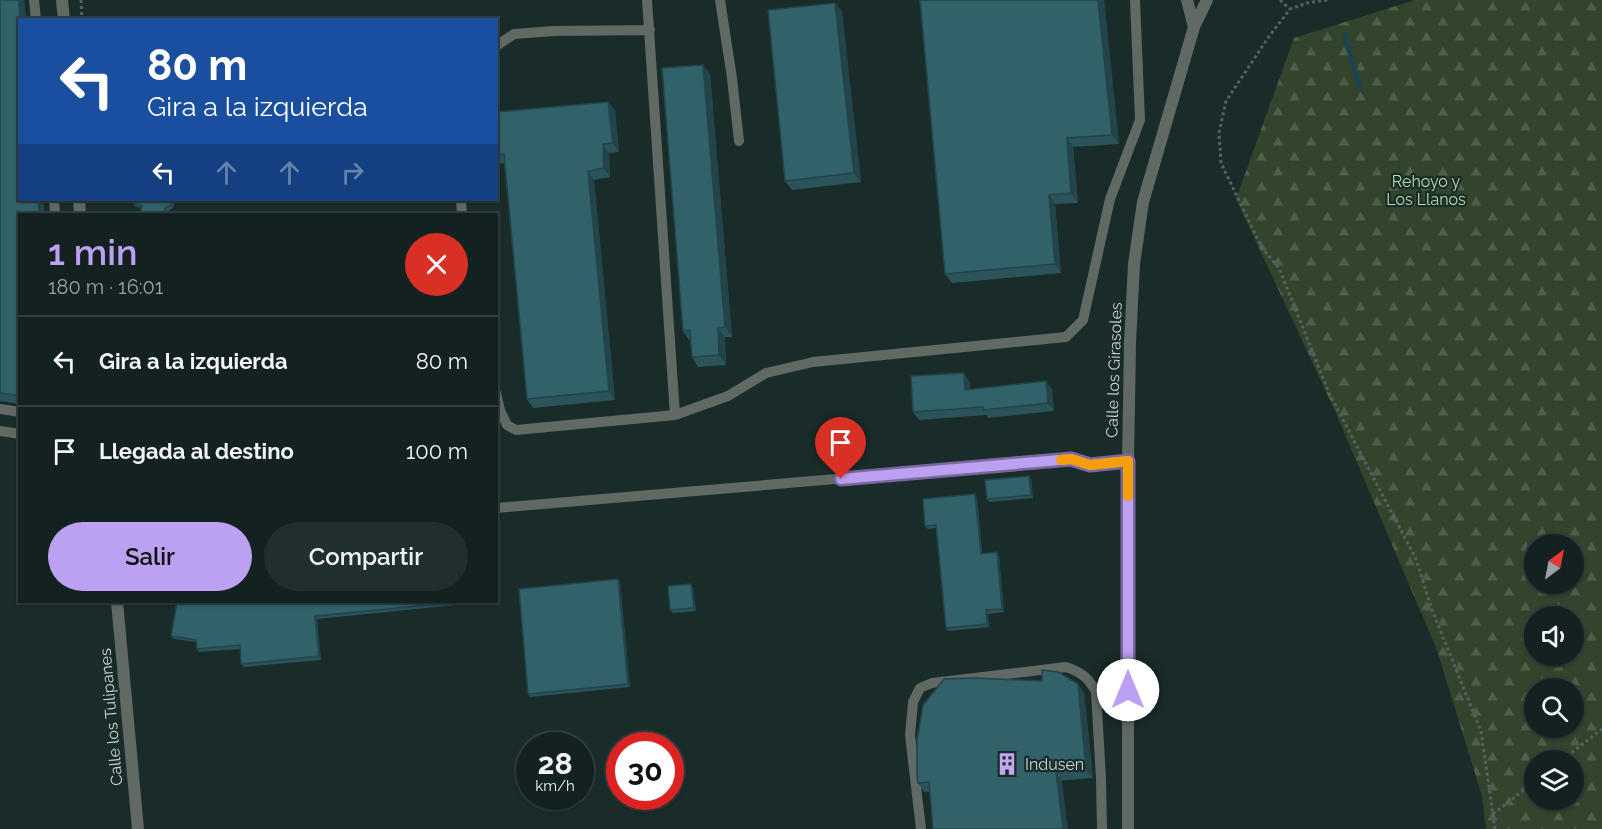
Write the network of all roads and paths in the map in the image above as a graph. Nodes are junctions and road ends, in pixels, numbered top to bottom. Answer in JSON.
{"nodes":[{"id":1,"x":34,"y":0,"type":"edge"},
{"id":2,"x":62,"y":0,"type":"edge"},
{"id":3,"x":81,"y":0,"type":"edge"},
{"id":4,"x":647,"y":0,"type":"edge"},
{"id":5,"x":720,"y":0,"type":"edge"},
{"id":6,"x":1135,"y":0,"type":"edge"},
{"id":7,"x":1187,"y":0,"type":"edge"},
{"id":8,"x":1207,"y":0,"type":"edge"},
{"id":9,"x":1280,"y":0,"type":"edge"},
{"id":10,"x":1327,"y":0,"type":"edge"},
{"id":11,"x":1290,"y":9,"type":"junction"},
{"id":12,"x":36,"y":18,"type":"edge"},
{"id":13,"x":64,"y":18,"type":"edge"},
{"id":14,"x":82,"y":18,"type":"edge"},
{"id":15,"x":1194,"y":27,"type":"junction"},
{"id":16,"x":650,"y":30,"type":"junction"},
{"id":17,"x":498,"y":45,"type":"edge"},
{"id":18,"x":739,"y":141,"type":"dead end"},
{"id":19,"x":498,"y":402,"type":"edge"},
{"id":20,"x":0,"y":409,"type":"edge"},
{"id":21,"x":18,"y":412,"type":"edge"},
{"id":22,"x":675,"y":415,"type":"junction"},
{"id":23,"x":0,"y":431,"type":"edge"},
{"id":24,"x":18,"y":434,"type":"edge"},
{"id":25,"x":1128,"y":461,"type":"junction"},
{"id":26,"x":498,"y":508,"type":"edge"},
{"id":27,"x":117,"y":603,"type":"edge"},
{"id":28,"x":1602,"y":729,"type":"edge"},
{"id":29,"x":1575,"y":750,"type":"edge"},
{"id":30,"x":1524,"y":790,"type":"edge"},
{"id":31,"x":1493,"y":814,"type":"junction"},
{"id":32,"x":138,"y":829,"type":"edge"},
{"id":33,"x":921,"y":829,"type":"edge"},
{"id":34,"x":1102,"y":829,"type":"edge"},
{"id":35,"x":1128,"y":829,"type":"edge"},
{"id":36,"x":1495,"y":829,"type":"edge"}],
"edges":[{"from":1,"to":12,"type":"lane"},
{"from":2,"to":13,"type":"street"},
{"from":3,"to":14,"type":"path"},
{"from":4,"to":16,"type":"lane"},
{"from":5,"to":18,"type":"lane"},
{"from":6,"to":22,"type":"lane"},
{"from":7,"to":15,"type":"street"},
{"from":8,"to":15,"type":"street","name":"Calle los Girasoles"},
{"from":9,"to":11,"type":"path"},
{"from":10,"to":11,"type":"path"},
{"from":11,"to":31,"type":"path"},
{"from":15,"to":25,"type":"street","name":"Calle los Girasoles"},
{"from":16,"to":17,"type":"lane"},
{"from":16,"to":22,"type":"lane"},
{"from":19,"to":22,"type":"lane"},
{"from":20,"to":21,"type":"lane"},
{"from":23,"to":24,"type":"lane"},
{"from":25,"to":26,"type":"lane"},
{"from":25,"to":35,"type":"street","name":"Calle los Girasoles"},
{"from":27,"to":32,"type":"street","name":"Calle los Tulipanes"},
{"from":28,"to":29,"type":"path"},
{"from":30,"to":31,"type":"path"},
{"from":31,"to":36,"type":"path"},
{"from":33,"to":34,"type":"lane"}]}
